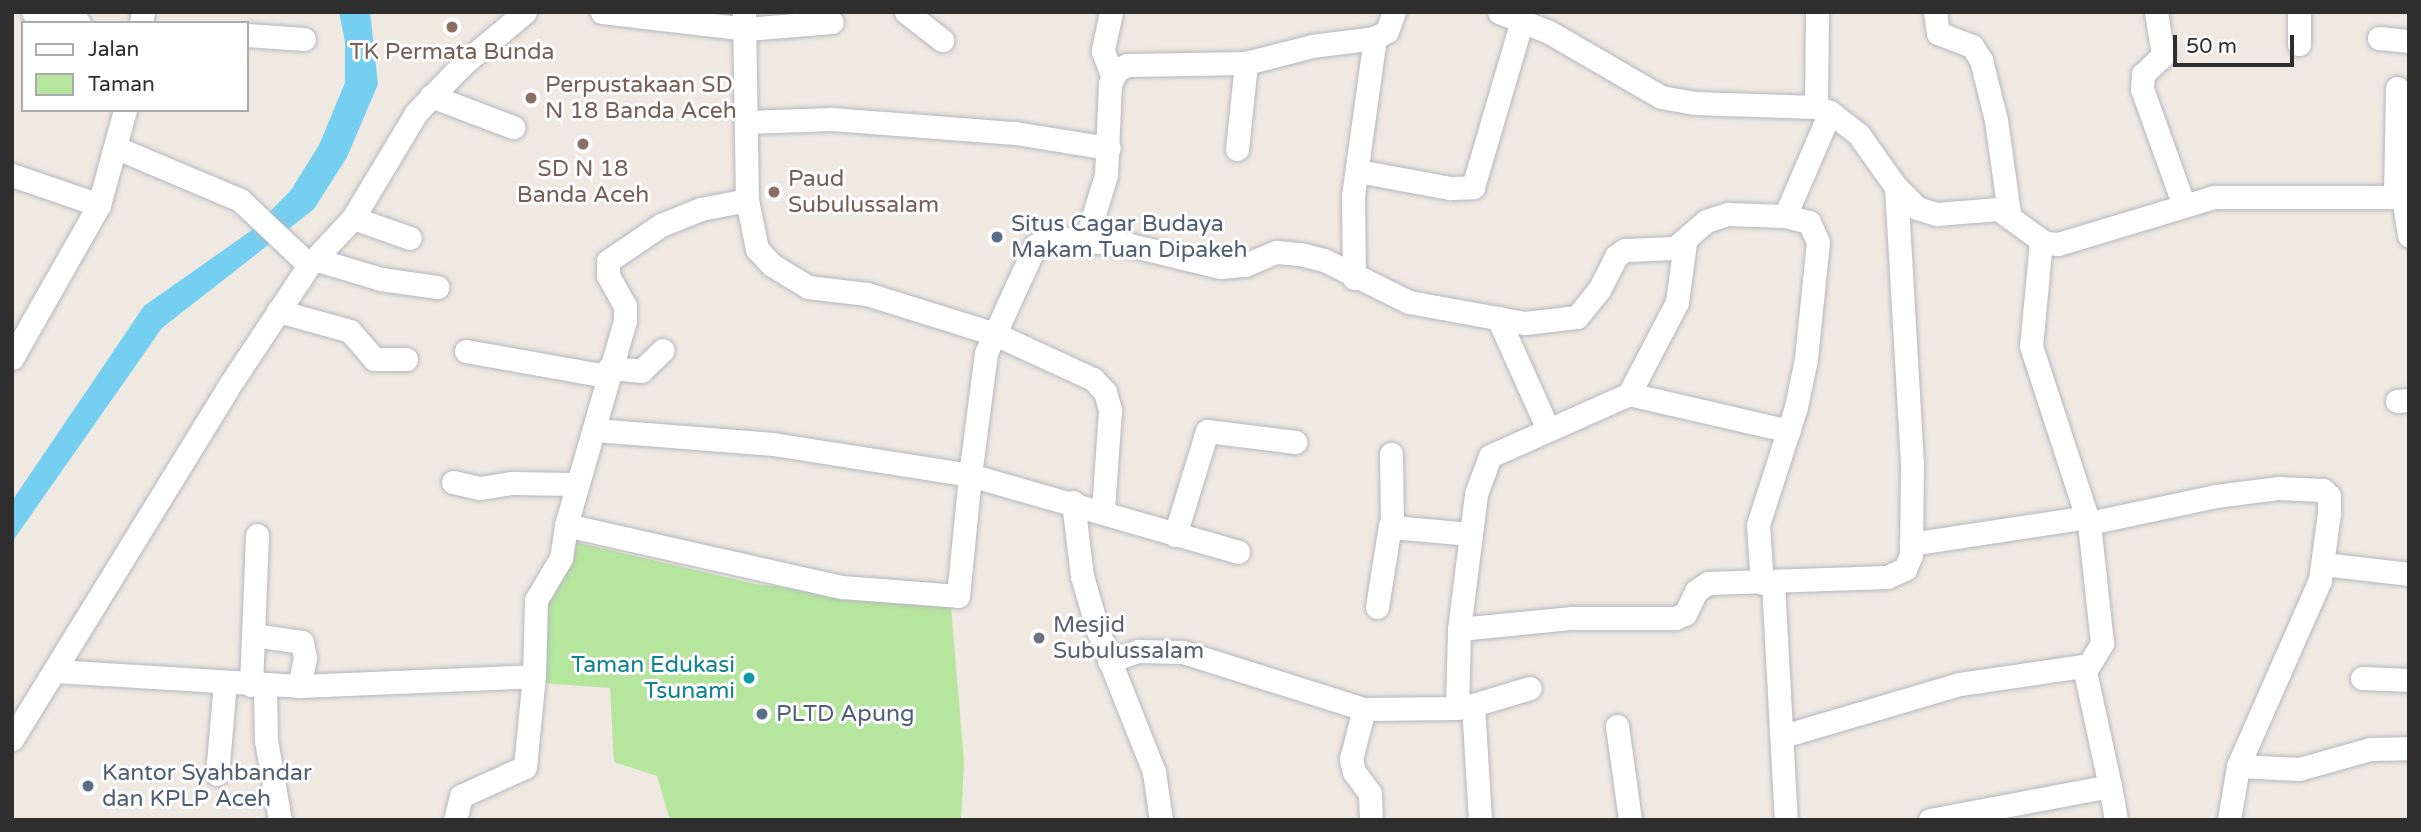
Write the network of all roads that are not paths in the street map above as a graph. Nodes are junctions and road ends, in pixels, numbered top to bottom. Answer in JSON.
{"nodes":[{"id":1,"x":33,"y":12,"type":"edge"},
{"id":2,"x":525,"y":12,"type":"edge"},
{"id":3,"x":602,"y":12,"type":"edge"},
{"id":4,"x":906,"y":12,"type":"edge"},
{"id":5,"x":1111,"y":12,"type":"edge"},
{"id":6,"x":1394,"y":12,"type":"edge"},
{"id":7,"x":1499,"y":12,"type":"edge"},
{"id":8,"x":1817,"y":12,"type":"edge"},
{"id":9,"x":1935,"y":12,"type":"edge"},
{"id":10,"x":2156,"y":12,"type":"edge"},
{"id":11,"x":2299,"y":12,"type":"edge"},
{"id":12,"x":1522,"y":20,"type":"junction"},
{"id":13,"x":71,"y":21,"type":"edge"},
{"id":14,"x":745,"y":21,"type":"edge"},
{"id":15,"x":832,"y":22,"type":"dead end"},
{"id":16,"x":248,"y":35,"type":"edge"},
{"id":17,"x":1375,"y":38,"type":"junction"},
{"id":18,"x":2378,"y":38,"type":"dead end"},
{"id":19,"x":304,"y":39,"type":"dead end"},
{"id":20,"x":942,"y":40,"type":"dead end"},
{"id":21,"x":2409,"y":41,"type":"edge"},
{"id":22,"x":2300,"y":44,"type":"dead end"},
{"id":23,"x":1246,"y":63,"type":"junction"},
{"id":24,"x":1112,"y":76,"type":"junction"},
{"id":25,"x":2397,"y":88,"type":"dead end"},
{"id":26,"x":431,"y":96,"type":"junction"},
{"id":27,"x":1823,"y":109,"type":"junction"},
{"id":28,"x":125,"y":112,"type":"edge"},
{"id":29,"x":746,"y":122,"type":"junction"},
{"id":30,"x":513,"y":127,"type":"dead end"},
{"id":31,"x":117,"y":148,"type":"junction"},
{"id":32,"x":1109,"y":148,"type":"junction"},
{"id":33,"x":1237,"y":149,"type":"dead end"},
{"id":34,"x":1358,"y":171,"type":"junction"},
{"id":35,"x":12,"y":175,"type":"edge"},
{"id":36,"x":1896,"y":187,"type":"junction"},
{"id":37,"x":2402,"y":196,"type":"edge"},
{"id":38,"x":747,"y":200,"type":"junction"},
{"id":39,"x":2183,"y":203,"type":"junction"},
{"id":40,"x":99,"y":205,"type":"junction"},
{"id":41,"x":2009,"y":214,"type":"junction"},
{"id":42,"x":1785,"y":216,"type":"junction"},
{"id":43,"x":353,"y":218,"type":"junction"},
{"id":44,"x":2409,"y":236,"type":"edge"},
{"id":45,"x":410,"y":238,"type":"dead end"},
{"id":46,"x":1086,"y":240,"type":"junction"},
{"id":47,"x":2041,"y":241,"type":"junction"},
{"id":48,"x":1685,"y":243,"type":"junction"},
{"id":49,"x":312,"y":262,"type":"junction"},
{"id":50,"x":1354,"y":278,"type":"junction"},
{"id":51,"x":437,"y":287,"type":"dead end"},
{"id":52,"x":278,"y":311,"type":"junction"},
{"id":53,"x":1498,"y":318,"type":"junction"},
{"id":54,"x":995,"y":334,"type":"junction"},
{"id":55,"x":15,"y":348,"type":"edge"},
{"id":56,"x":466,"y":351,"type":"dead end"},
{"id":57,"x":663,"y":351,"type":"dead end"},
{"id":58,"x":406,"y":359,"type":"dead end"},
{"id":59,"x":608,"y":372,"type":"junction"},
{"id":60,"x":1629,"y":394,"type":"junction"},
{"id":61,"x":1548,"y":429,"type":"junction"},
{"id":62,"x":595,"y":430,"type":"junction"},
{"id":63,"x":1790,"y":431,"type":"junction"},
{"id":64,"x":1295,"y":442,"type":"dead end"},
{"id":65,"x":1391,"y":454,"type":"dead end"},
{"id":66,"x":970,"y":475,"type":"junction"},
{"id":67,"x":453,"y":482,"type":"dead end"},
{"id":68,"x":574,"y":484,"type":"junction"},
{"id":69,"x":1073,"y":502,"type":"junction"},
{"id":70,"x":1103,"y":511,"type":"junction"},
{"id":71,"x":2088,"y":520,"type":"junction"},
{"id":72,"x":566,"y":525,"type":"junction"},
{"id":73,"x":1391,"y":525,"type":"junction"},
{"id":74,"x":1471,"y":534,"type":"junction"},
{"id":75,"x":257,"y":535,"type":"dead end"},
{"id":76,"x":1175,"y":535,"type":"junction"},
{"id":77,"x":1911,"y":544,"type":"junction"},
{"id":78,"x":1238,"y":552,"type":"dead end"},
{"id":79,"x":2323,"y":564,"type":"junction"},
{"id":80,"x":2409,"y":574,"type":"edge"},
{"id":81,"x":1768,"y":583,"type":"junction"},
{"id":82,"x":1377,"y":607,"type":"dead end"},
{"id":83,"x":1459,"y":629,"type":"junction"},
{"id":84,"x":253,"y":635,"type":"junction"},
{"id":85,"x":1109,"y":661,"type":"junction"},
{"id":86,"x":2084,"y":667,"type":"junction"},
{"id":87,"x":55,"y":671,"type":"junction"},
{"id":88,"x":534,"y":676,"type":"junction"},
{"id":89,"x":2362,"y":678,"type":"dead end"},
{"id":90,"x":2409,"y":680,"type":"edge"},
{"id":91,"x":225,"y":683,"type":"junction"},
{"id":92,"x":258,"y":685,"type":"junction"},
{"id":93,"x":299,"y":686,"type":"junction"},
{"id":94,"x":1530,"y":688,"type":"dead end"},
{"id":95,"x":1465,"y":706,"type":"junction"},
{"id":96,"x":1364,"y":709,"type":"junction"},
{"id":97,"x":1617,"y":726,"type":"dead end"},
{"id":98,"x":1783,"y":736,"type":"junction"},
{"id":99,"x":12,"y":739,"type":"edge"},
{"id":100,"x":2409,"y":748,"type":"edge"},
{"id":101,"x":2238,"y":766,"type":"junction"},
{"id":102,"x":217,"y":774,"type":"dead end"},
{"id":103,"x":2110,"y":786,"type":"junction"},
{"id":104,"x":280,"y":820,"type":"edge"},
{"id":105,"x":456,"y":820,"type":"edge"},
{"id":106,"x":1161,"y":820,"type":"edge"},
{"id":107,"x":1371,"y":820,"type":"edge"},
{"id":108,"x":1480,"y":820,"type":"edge"},
{"id":109,"x":1630,"y":820,"type":"edge"},
{"id":110,"x":1786,"y":820,"type":"edge"},
{"id":111,"x":1930,"y":820,"type":"edge"},
{"id":112,"x":2116,"y":820,"type":"edge"},
{"id":113,"x":2229,"y":820,"type":"edge"}],
"edges":[{"from":1,"to":13,"type":"street"},
{"from":2,"to":26,"type":"street"},
{"from":3,"to":14,"type":"street"},
{"from":4,"to":20,"type":"street"},
{"from":5,"to":24,"type":"street"},
{"from":6,"to":17,"type":"street"},
{"from":7,"to":12,"type":"street"},
{"from":8,"to":27,"type":"street"},
{"from":9,"to":41,"type":"street"},
{"from":10,"to":39,"type":"street"},
{"from":11,"to":22,"type":"street"},
{"from":12,"to":27,"type":"street"},
{"from":12,"to":34,"type":"street"},
{"from":14,"to":15,"type":"street"},
{"from":14,"to":29,"type":"street"},
{"from":16,"to":19,"type":"street"},
{"from":17,"to":23,"type":"street"},
{"from":17,"to":34,"type":"street"},
{"from":18,"to":21,"type":"street"},
{"from":23,"to":24,"type":"street"},
{"from":23,"to":33,"type":"street"},
{"from":24,"to":32,"type":"street"},
{"from":25,"to":37,"type":"street"},
{"from":26,"to":30,"type":"street"},
{"from":26,"to":43,"type":"street"},
{"from":27,"to":36,"type":"street"},
{"from":27,"to":42,"type":"street"},
{"from":28,"to":31,"type":"street"},
{"from":29,"to":32,"type":"street"},
{"from":29,"to":38,"type":"street"},
{"from":31,"to":40,"type":"street"},
{"from":31,"to":49,"type":"street"},
{"from":32,"to":46,"type":"street"},
{"from":34,"to":50,"type":"street"},
{"from":35,"to":40,"type":"street"},
{"from":36,"to":41,"type":"street"},
{"from":36,"to":77,"type":"street"},
{"from":37,"to":39,"type":"street"},
{"from":37,"to":44,"type":"street"},
{"from":38,"to":54,"type":"street"},
{"from":38,"to":59,"type":"street"},
{"from":39,"to":47,"type":"street"},
{"from":40,"to":55,"type":"street"},
{"from":41,"to":47,"type":"street"},
{"from":42,"to":48,"type":"street"},
{"from":42,"to":63,"type":"street"},
{"from":43,"to":45,"type":"street"},
{"from":43,"to":49,"type":"street"},
{"from":46,"to":50,"type":"street"},
{"from":46,"to":54,"type":"street"},
{"from":47,"to":71,"type":"street"},
{"from":48,"to":53,"type":"street"},
{"from":48,"to":60,"type":"street"},
{"from":49,"to":51,"type":"street"},
{"from":49,"to":52,"type":"street"},
{"from":50,"to":53,"type":"street"},
{"from":52,"to":58,"type":"street"},
{"from":52,"to":87,"type":"street"},
{"from":53,"to":61,"type":"street"},
{"from":54,"to":66,"type":"street"},
{"from":54,"to":70,"type":"street"},
{"from":56,"to":59,"type":"street"},
{"from":57,"to":59,"type":"street"},
{"from":59,"to":62,"type":"street"},
{"from":60,"to":61,"type":"street"},
{"from":60,"to":63,"type":"street"},
{"from":61,"to":74,"type":"street"},
{"from":62,"to":66,"type":"street"},
{"from":62,"to":68,"type":"street"},
{"from":63,"to":81,"type":"street"},
{"from":64,"to":76,"type":"street"},
{"from":65,"to":73,"type":"street"},
{"from":66,"to":69,"type":"street"},
{"from":66,"to":72,"type":"street"},
{"from":67,"to":68,"type":"street"},
{"from":68,"to":72,"type":"street"},
{"from":69,"to":70,"type":"street"},
{"from":69,"to":85,"type":"street"},
{"from":70,"to":76,"type":"street"},
{"from":71,"to":77,"type":"street"},
{"from":71,"to":79,"type":"street"},
{"from":71,"to":86,"type":"street"},
{"from":72,"to":88,"type":"street"},
{"from":73,"to":74,"type":"street"},
{"from":73,"to":82,"type":"street"},
{"from":74,"to":83,"type":"street"},
{"from":75,"to":84,"type":"street"},
{"from":76,"to":78,"type":"street"},
{"from":77,"to":81,"type":"street"},
{"from":79,"to":80,"type":"street"},
{"from":79,"to":101,"type":"street"},
{"from":81,"to":83,"type":"street"},
{"from":81,"to":98,"type":"street"},
{"from":83,"to":95,"type":"street"},
{"from":84,"to":92,"type":"street"},
{"from":84,"to":93,"type":"street"},
{"from":85,"to":96,"type":"street"},
{"from":85,"to":106,"type":"street"},
{"from":86,"to":98,"type":"street"},
{"from":86,"to":103,"type":"street"},
{"from":87,"to":91,"type":"street"},
{"from":87,"to":99,"type":"street"},
{"from":88,"to":93,"type":"street"},
{"from":88,"to":105,"type":"street"},
{"from":89,"to":90,"type":"street"},
{"from":91,"to":92,"type":"street"},
{"from":91,"to":102,"type":"street"},
{"from":92,"to":93,"type":"street"},
{"from":92,"to":104,"type":"street"},
{"from":94,"to":95,"type":"street"},
{"from":95,"to":96,"type":"street"},
{"from":95,"to":108,"type":"street"},
{"from":96,"to":107,"type":"street"},
{"from":97,"to":109,"type":"street"},
{"from":98,"to":110,"type":"street"},
{"from":100,"to":101,"type":"street"},
{"from":101,"to":113,"type":"street"},
{"from":103,"to":111,"type":"street"},
{"from":103,"to":112,"type":"street"}]}
